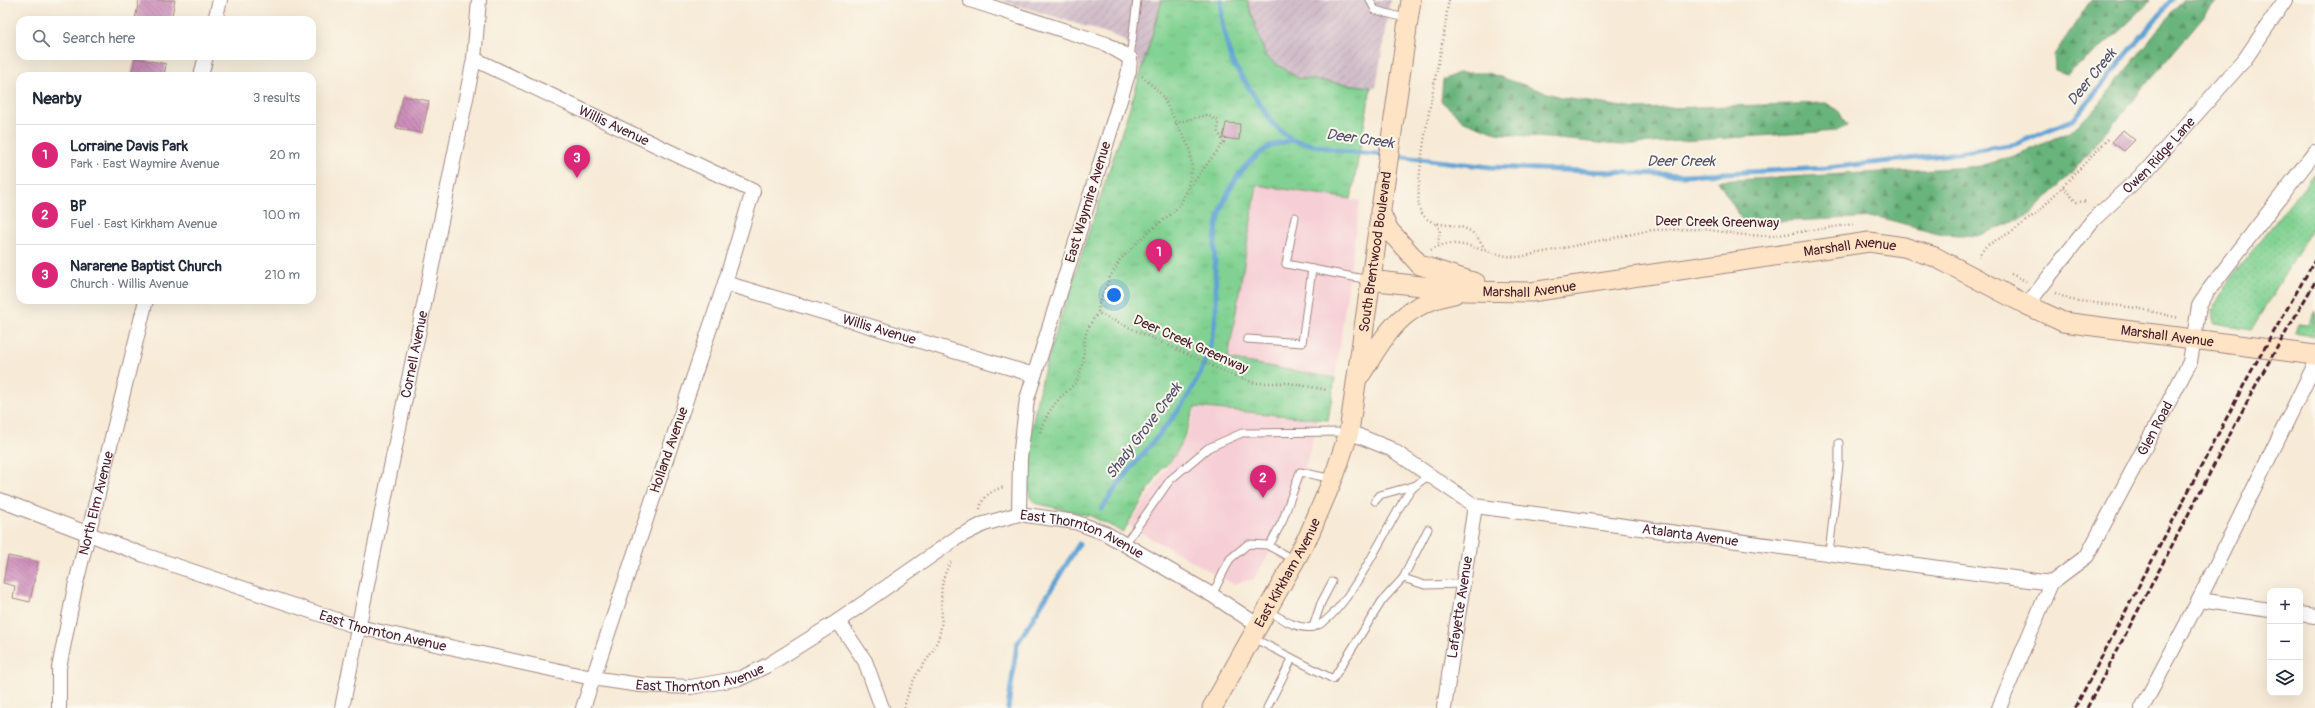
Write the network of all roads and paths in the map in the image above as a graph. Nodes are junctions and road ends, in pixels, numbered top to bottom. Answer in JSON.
{"nodes":[{"id":1,"x":220,"y":0,"type":"edge"},
{"id":2,"x":479,"y":0,"type":"edge"},
{"id":3,"x":970,"y":0,"type":"edge"},
{"id":4,"x":1137,"y":0,"type":"edge"},
{"id":5,"x":1370,"y":0,"type":"edge"},
{"id":6,"x":1410,"y":0,"type":"edge"},
{"id":7,"x":1449,"y":0,"type":"edge"},
{"id":8,"x":2285,"y":0,"type":"edge"},
{"id":9,"x":216,"y":16,"type":"edge"},
{"id":10,"x":1408,"y":19,"type":"junction"},
{"id":11,"x":474,"y":59,"type":"junction"},
{"id":12,"x":205,"y":60,"type":"edge"},
{"id":13,"x":1130,"y":64,"type":"junction"},
{"id":14,"x":202,"y":72,"type":"edge"},
{"id":15,"x":1175,"y":123,"type":"junction"},
{"id":16,"x":2110,"y":136,"type":"dead end"},
{"id":17,"x":2315,"y":152,"type":"edge"},
{"id":18,"x":2063,"y":186,"type":"junction"},
{"id":19,"x":1187,"y":190,"type":"junction"},
{"id":20,"x":753,"y":191,"type":"joint"},
{"id":21,"x":2087,"y":201,"type":"dead end"},
{"id":22,"x":1380,"y":211,"type":"junction"},
{"id":23,"x":1295,"y":217,"type":"dead end"},
{"id":24,"x":1436,"y":224,"type":"junction"},
{"id":25,"x":1858,"y":224,"type":"dead end"},
{"id":26,"x":1438,"y":245,"type":"junction"},
{"id":27,"x":1486,"y":252,"type":"junction"},
{"id":28,"x":1425,"y":253,"type":"dead end"},
{"id":29,"x":1972,"y":254,"type":"dead end"},
{"id":30,"x":1978,"y":257,"type":"junction"},
{"id":31,"x":1985,"y":261,"type":"dead end"},
{"id":32,"x":1312,"y":269,"type":"junction"},
{"id":33,"x":2004,"y":271,"type":"dead end"},
{"id":34,"x":2011,"y":274,"type":"dead end"},
{"id":35,"x":1369,"y":280,"type":"junction"},
{"id":36,"x":725,"y":283,"type":"junction"},
{"id":37,"x":1465,"y":292,"type":"junction"},
{"id":38,"x":1531,"y":292,"type":"junction"},
{"id":39,"x":2071,"y":300,"type":"dead end"},
{"id":40,"x":145,"y":304,"type":"edge"},
{"id":41,"x":2027,"y":306,"type":"junction"},
{"id":42,"x":2158,"y":312,"type":"dead end"},
{"id":43,"x":1098,"y":313,"type":"junction"},
{"id":44,"x":1247,"y":339,"type":"dead end"},
{"id":45,"x":2195,"y":339,"type":"junction"},
{"id":46,"x":2315,"y":354,"type":"edge"},
{"id":47,"x":2315,"y":364,"type":"edge"},
{"id":48,"x":1034,"y":375,"type":"junction"},
{"id":49,"x":1358,"y":379,"type":"junction"},
{"id":50,"x":1327,"y":390,"type":"dead end"},
{"id":51,"x":1349,"y":432,"type":"junction"},
{"id":52,"x":1038,"y":440,"type":"dead end"},
{"id":53,"x":1839,"y":443,"type":"dead end"},
{"id":54,"x":1429,"y":475,"type":"junction"},
{"id":55,"x":1333,"y":479,"type":"junction"},
{"id":56,"x":1416,"y":485,"type":"junction"},
{"id":57,"x":1006,"y":486,"type":"dead end"},
{"id":58,"x":0,"y":500,"type":"edge"},
{"id":59,"x":1375,"y":501,"type":"dead end"},
{"id":60,"x":1475,"y":506,"type":"junction"},
{"id":61,"x":980,"y":512,"type":"dead end"},
{"id":62,"x":1019,"y":514,"type":"junction"},
{"id":63,"x":1428,"y":529,"type":"dead end"},
{"id":64,"x":89,"y":534,"type":"junction"},
{"id":65,"x":1125,"y":544,"type":"junction"},
{"id":66,"x":1269,"y":546,"type":"junction"},
{"id":67,"x":1829,"y":553,"type":"junction"},
{"id":68,"x":954,"y":558,"type":"dead end"},
{"id":69,"x":1295,"y":560,"type":"junction"},
{"id":70,"x":1403,"y":578,"type":"junction"},
{"id":71,"x":1332,"y":582,"type":"dead end"},
{"id":72,"x":2051,"y":583,"type":"junction"},
{"id":73,"x":1463,"y":584,"type":"junction"},
{"id":74,"x":1212,"y":595,"type":"junction"},
{"id":75,"x":2198,"y":600,"type":"junction"},
{"id":76,"x":2267,"y":610,"type":"edge"},
{"id":77,"x":2303,"y":614,"type":"edge"},
{"id":78,"x":2315,"y":616,"type":"edge"},
{"id":79,"x":838,"y":621,"type":"junction"},
{"id":80,"x":1260,"y":625,"type":"junction"},
{"id":81,"x":358,"y":627,"type":"junction"},
{"id":82,"x":1313,"y":627,"type":"junction"},
{"id":83,"x":1292,"y":659,"type":"junction"},
{"id":84,"x":592,"y":678,"type":"junction"},
{"id":85,"x":59,"y":708,"type":"edge"},
{"id":86,"x":342,"y":708,"type":"edge"},
{"id":87,"x":583,"y":708,"type":"edge"},
{"id":88,"x":882,"y":708,"type":"edge"},
{"id":89,"x":904,"y":708,"type":"edge"},
{"id":90,"x":1212,"y":708,"type":"edge"},
{"id":91,"x":1267,"y":708,"type":"edge"},
{"id":92,"x":1444,"y":708,"type":"edge"},
{"id":93,"x":1999,"y":708,"type":"edge"},
{"id":94,"x":2142,"y":708,"type":"edge"}],
"edges":[{"from":1,"to":9,"type":"street"},
{"from":2,"to":11,"type":"street","name":"Cornell Avenue"},
{"from":3,"to":13,"type":"street"},
{"from":4,"to":13,"type":"lane"},
{"from":5,"to":10,"type":"lane"},
{"from":6,"to":10,"type":"main road","name":"South Brentwood Boulevard"},
{"from":7,"to":24,"type":"path"},
{"from":8,"to":41,"type":"street","name":"Owen Ridge Lane"},
{"from":10,"to":22,"type":"main road","name":"South Brentwood Boulevard"},
{"from":11,"to":20,"type":"street","name":"Willis Avenue"},
{"from":11,"to":81,"type":"street","name":"Cornell Avenue"},
{"from":12,"to":14,"type":"street"},
{"from":13,"to":15,"type":"path"},
{"from":13,"to":48,"type":"street","name":"East Waymire Avenue"},
{"from":15,"to":19,"type":"path"},
{"from":15,"to":19,"type":"path"},
{"from":16,"to":18,"type":"path"},
{"from":17,"to":45,"type":"street","name":"Glen Road"},
{"from":18,"to":21,"type":"path"},
{"from":18,"to":30,"type":"path"},
{"from":19,"to":43,"type":"path"},
{"from":20,"to":36,"type":"street","name":"Holland Avenue"},
{"from":22,"to":35,"type":"main road","name":"South Brentwood Boulevard"},
{"from":22,"to":38,"type":"main road"},
{"from":23,"to":32,"type":"lane"},
{"from":24,"to":26,"type":"path"},
{"from":24,"to":27,"type":"path"},
{"from":25,"to":27,"type":"path","name":"Deer Creek Greenway"},
{"from":26,"to":27,"type":"path","name":"Deer Creek Greenway"},
{"from":26,"to":28,"type":"path","name":"Deer Creek Greenway"},
{"from":29,"to":30,"type":"path"},
{"from":30,"to":31,"type":"path"},
{"from":32,"to":35,"type":"lane"},
{"from":32,"to":44,"type":"lane"},
{"from":33,"to":34,"type":"path"},
{"from":35,"to":37,"type":"main road","name":"Marshall Avenue"},
{"from":35,"to":49,"type":"main road","name":"South Brentwood Boulevard"},
{"from":36,"to":48,"type":"street","name":"Willis Avenue"},
{"from":36,"to":84,"type":"street","name":"Holland Avenue"},
{"from":37,"to":38,"type":"main road","name":"Marshall Avenue"},
{"from":37,"to":49,"type":"main road"},
{"from":38,"to":41,"type":"main road","name":"Marshall Avenue"},
{"from":39,"to":42,"type":"path"},
{"from":40,"to":64,"type":"street","name":"North Elm Avenue"},
{"from":41,"to":45,"type":"main road","name":"Marshall Avenue"},
{"from":43,"to":50,"type":"path","name":"Deer Creek Greenway"},
{"from":43,"to":52,"type":"path"},
{"from":45,"to":46,"type":"main road","name":"Marshall Avenue"},
{"from":45,"to":72,"type":"street","name":"Glen Road"},
{"from":47,"to":75,"type":"street"},
{"from":48,"to":62,"type":"street","name":"East Waymire Avenue"},
{"from":49,"to":51,"type":"main road","name":"South Brentwood Boulevard"},
{"from":51,"to":54,"type":"street","name":"Atalanta Avenue"},
{"from":51,"to":55,"type":"main road","name":"East Kirkham Avenue"},
{"from":51,"to":65,"type":"lane"},
{"from":53,"to":67,"type":"lane"},
{"from":54,"to":56,"type":"lane"},
{"from":54,"to":60,"type":"street","name":"Atalanta Avenue"},
{"from":55,"to":66,"type":"lane"},
{"from":55,"to":69,"type":"main road","name":"East Kirkham Avenue"},
{"from":56,"to":59,"type":"lane"},
{"from":56,"to":82,"type":"lane"},
{"from":57,"to":61,"type":"path"},
{"from":58,"to":64,"type":"street","name":"East Thornton Avenue"},
{"from":60,"to":67,"type":"street","name":"Atalanta Avenue"},
{"from":60,"to":73,"type":"street","name":"Lafayette Avenue"},
{"from":62,"to":65,"type":"street","name":"East Thornton Avenue"},
{"from":62,"to":79,"type":"street","name":"East Thornton Avenue"},
{"from":63,"to":70,"type":"lane"},
{"from":64,"to":81,"type":"street","name":"East Thornton Avenue"},
{"from":64,"to":85,"type":"street","name":"North Elm Avenue"},
{"from":65,"to":74,"type":"street","name":"East Thornton Avenue"},
{"from":66,"to":69,"type":"lane"},
{"from":66,"to":74,"type":"lane"},
{"from":67,"to":72,"type":"street","name":"Atalanta Avenue"},
{"from":68,"to":89,"type":"path"},
{"from":69,"to":80,"type":"main road","name":"East Kirkham Avenue"},
{"from":70,"to":73,"type":"lane"},
{"from":70,"to":83,"type":"lane"},
{"from":71,"to":82,"type":"lane"},
{"from":72,"to":93,"type":"street"},
{"from":73,"to":92,"type":"street","name":"Lafayette Avenue"},
{"from":74,"to":80,"type":"street","name":"East Thornton Avenue"},
{"from":75,"to":76,"type":"street"},
{"from":75,"to":94,"type":"street"},
{"from":77,"to":78,"type":"street"},
{"from":79,"to":84,"type":"street","name":"East Thornton Avenue"},
{"from":79,"to":88,"type":"street"},
{"from":80,"to":82,"type":"lane"},
{"from":80,"to":83,"type":"lane"},
{"from":80,"to":90,"type":"main road","name":"East Kirkham Avenue"},
{"from":81,"to":84,"type":"street","name":"East Thornton Avenue"},
{"from":81,"to":86,"type":"street","name":"Cornell Avenue"},
{"from":83,"to":91,"type":"lane"},
{"from":84,"to":87,"type":"street","name":"Holland Avenue"}]}
